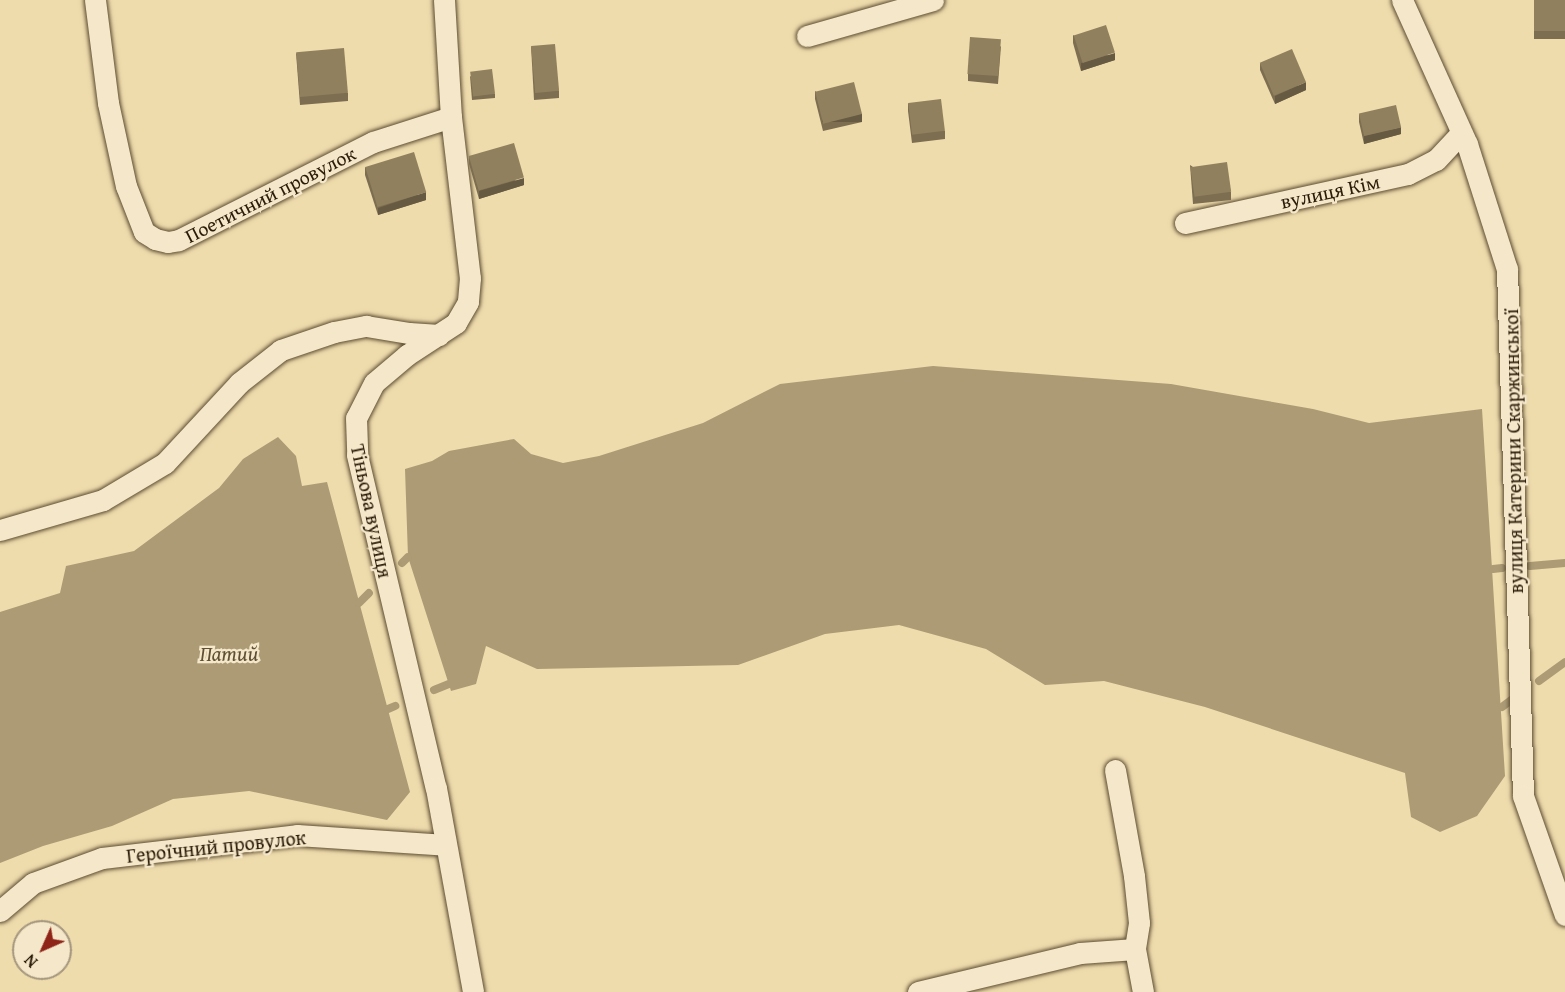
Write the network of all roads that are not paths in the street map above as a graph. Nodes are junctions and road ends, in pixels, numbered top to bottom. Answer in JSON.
{"nodes":[{"id":1,"x":95,"y":0,"type":"edge"},
{"id":2,"x":444,"y":0,"type":"edge"},
{"id":3,"x":933,"y":0,"type":"edge"},
{"id":4,"x":1402,"y":0,"type":"edge"},
{"id":5,"x":807,"y":36,"type":"dead end"},
{"id":6,"x":451,"y":117,"type":"junction"},
{"id":7,"x":1461,"y":133,"type":"junction"},
{"id":8,"x":1185,"y":223,"type":"dead end"},
{"id":9,"x":439,"y":335,"type":"junction"},
{"id":10,"x":0,"y":530,"type":"edge"},
{"id":11,"x":1115,"y":770,"type":"dead end"},
{"id":12,"x":446,"y":845,"type":"junction"},
{"id":13,"x":0,"y":911,"type":"edge"},
{"id":14,"x":1565,"y":915,"type":"edge"},
{"id":15,"x":1135,"y":949,"type":"junction"},
{"id":16,"x":473,"y":992,"type":"edge"},
{"id":17,"x":918,"y":992,"type":"edge"},
{"id":18,"x":1143,"y":992,"type":"edge"}],
"edges":[{"from":1,"to":6,"type":"street","name":"Поетичний провулок"},
{"from":2,"to":6,"type":"street","name":"Тіньова вулиця"},
{"from":3,"to":5,"type":"street"},
{"from":4,"to":7,"type":"street","name":"вулиця Катерини Скаржинської"},
{"from":6,"to":9,"type":"street","name":"Тіньова вулиця"},
{"from":7,"to":8,"type":"street","name":"вулиця Кім"},
{"from":7,"to":14,"type":"street","name":"вулиця Катерини Скаржинської"},
{"from":9,"to":10,"type":"street"},
{"from":9,"to":12,"type":"street","name":"Тіньова вулиця"},
{"from":11,"to":15,"type":"street"},
{"from":12,"to":13,"type":"street","name":"Героїчний провулок"},
{"from":12,"to":16,"type":"street","name":"Тіньова вулиця"},
{"from":15,"to":17,"type":"street"},
{"from":15,"to":18,"type":"street"}]}
